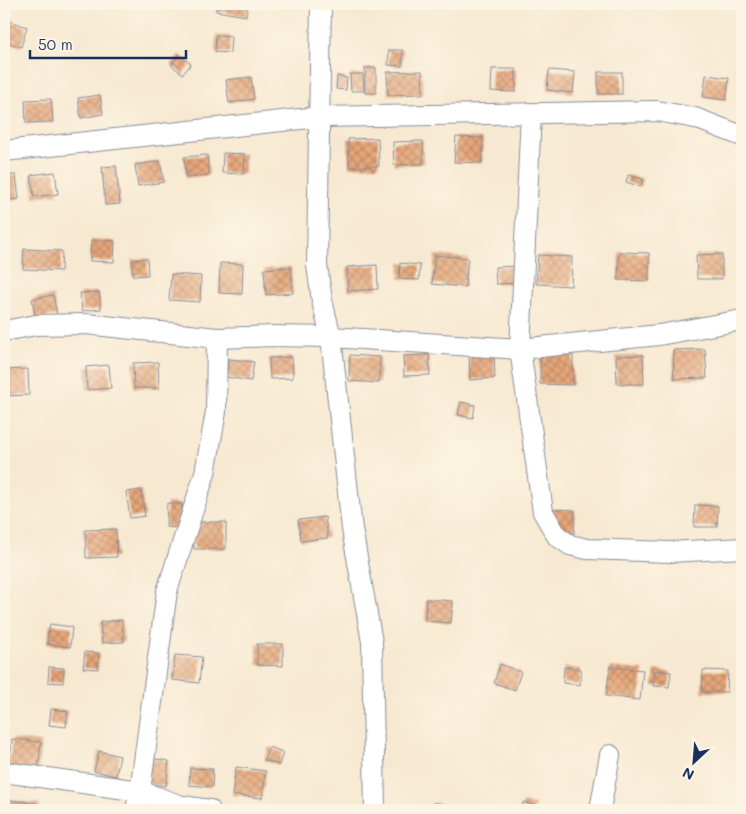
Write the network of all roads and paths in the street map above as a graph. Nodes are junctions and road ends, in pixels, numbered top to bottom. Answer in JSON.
{"nodes":[{"id":1,"x":321,"y":4,"type":"edge"},
{"id":2,"x":531,"y":113,"type":"junction"},
{"id":3,"x":319,"y":117,"type":"junction"},
{"id":4,"x":742,"y":136,"type":"edge"},
{"id":5,"x":4,"y":151,"type":"edge"},
{"id":6,"x":742,"y":320,"type":"edge"},
{"id":7,"x":4,"y":331,"type":"edge"},
{"id":8,"x":217,"y":338,"type":"junction"},
{"id":9,"x":332,"y":338,"type":"junction"},
{"id":10,"x":520,"y":349,"type":"junction"},
{"id":11,"x":742,"y":548,"type":"edge"},
{"id":12,"x":610,"y":755,"type":"dead end"},
{"id":13,"x":4,"y":772,"type":"edge"},
{"id":14,"x":138,"y":801,"type":"edge"},
{"id":15,"x":210,"y":810,"type":"edge"},
{"id":16,"x":375,"y":810,"type":"edge"},
{"id":17,"x":600,"y":810,"type":"edge"}],
"edges":[{"from":1,"to":3,"type":"street"},
{"from":2,"to":3,"type":"street"},
{"from":2,"to":4,"type":"street"},
{"from":2,"to":10,"type":"street"},
{"from":3,"to":5,"type":"street"},
{"from":3,"to":9,"type":"street"},
{"from":6,"to":10,"type":"street"},
{"from":7,"to":8,"type":"street"},
{"from":8,"to":9,"type":"street"},
{"from":8,"to":14,"type":"street"},
{"from":9,"to":10,"type":"street"},
{"from":9,"to":16,"type":"street"},
{"from":10,"to":11,"type":"street"},
{"from":12,"to":17,"type":"street"},
{"from":13,"to":14,"type":"street"},
{"from":14,"to":15,"type":"street"}]}
